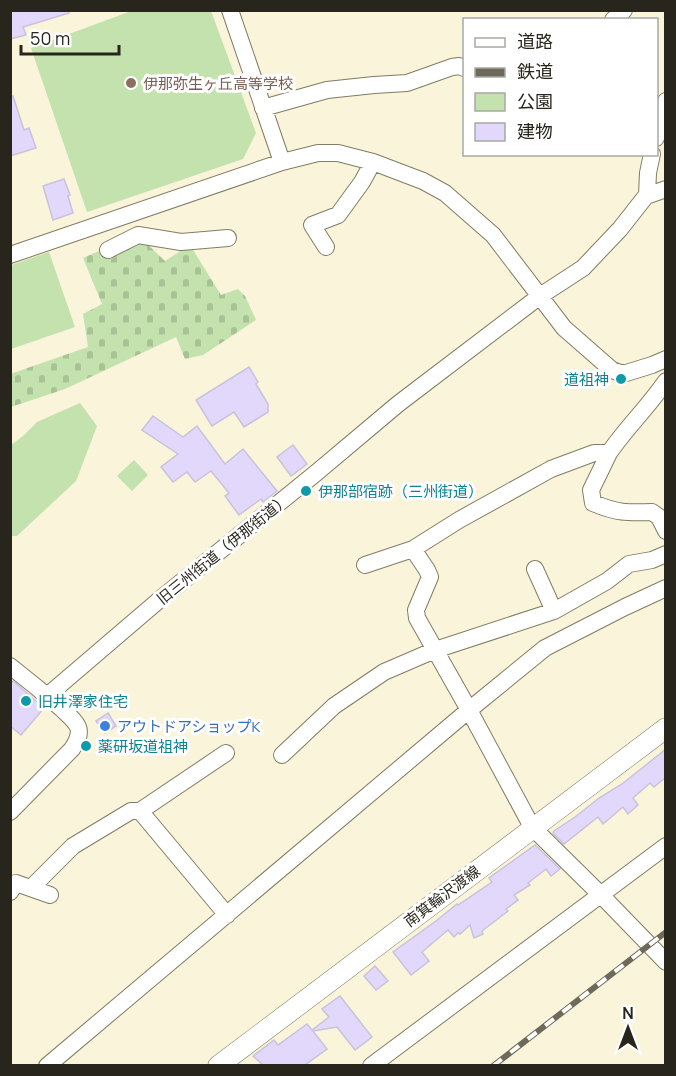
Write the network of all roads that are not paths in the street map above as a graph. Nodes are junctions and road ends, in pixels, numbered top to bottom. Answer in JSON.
{"nodes":[{"id":1,"x":230,"y":10,"type":"edge"},
{"id":2,"x":463,"y":67,"type":"edge"},
{"id":3,"x":666,"y":101,"type":"edge"},
{"id":4,"x":263,"y":108,"type":"junction"},
{"id":5,"x":658,"y":134,"type":"edge"},
{"id":6,"x":652,"y":156,"type":"edge"},
{"id":7,"x":282,"y":162,"type":"junction"},
{"id":8,"x":373,"y":162,"type":"junction"},
{"id":9,"x":666,"y":189,"type":"edge"},
{"id":10,"x":647,"y":195,"type":"junction"},
{"id":11,"x":228,"y":238,"type":"dead end"},
{"id":12,"x":326,"y":247,"type":"dead end"},
{"id":13,"x":108,"y":250,"type":"dead end"},
{"id":14,"x":10,"y":255,"type":"edge"},
{"id":15,"x":540,"y":296,"type":"junction"},
{"id":16,"x":666,"y":359,"type":"edge"},
{"id":17,"x":666,"y":381,"type":"edge"},
{"id":18,"x":609,"y":453,"type":"junction"},
{"id":19,"x":666,"y":531,"type":"edge"},
{"id":20,"x":413,"y":549,"type":"junction"},
{"id":21,"x":666,"y":554,"type":"edge"},
{"id":22,"x":365,"y":565,"type":"dead end"},
{"id":23,"x":535,"y":569,"type":"dead end"},
{"id":24,"x":666,"y":588,"type":"edge"},
{"id":25,"x":554,"y":611,"type":"junction"},
{"id":26,"x":435,"y":650,"type":"junction"},
{"id":27,"x":10,"y":666,"type":"edge"},
{"id":28,"x":47,"y":696,"type":"junction"},
{"id":29,"x":469,"y":710,"type":"junction"},
{"id":30,"x":666,"y":728,"type":"edge"},
{"id":31,"x":226,"y":753,"type":"dead end"},
{"id":32,"x":282,"y":755,"type":"dead end"},
{"id":33,"x":140,"y":811,"type":"junction"},
{"id":34,"x":10,"y":812,"type":"edge"},
{"id":35,"x":532,"y":827,"type":"junction"},
{"id":36,"x":666,"y":846,"type":"edge"},
{"id":37,"x":31,"y":888,"type":"junction"},
{"id":38,"x":10,"y":892,"type":"edge"},
{"id":39,"x":50,"y":895,"type":"dead end"},
{"id":40,"x":601,"y":895,"type":"junction"},
{"id":41,"x":227,"y":915,"type":"junction"},
{"id":42,"x":666,"y":962,"type":"edge"},
{"id":43,"x":47,"y":1065,"type":"edge"},
{"id":44,"x":218,"y":1065,"type":"edge"},
{"id":45,"x":371,"y":1065,"type":"edge"}],
"edges":[{"from":1,"to":4,"type":"street"},
{"from":2,"to":4,"type":"street"},
{"from":3,"to":5,"type":"street"},
{"from":4,"to":7,"type":"street"},
{"from":6,"to":10,"type":"street"},
{"from":7,"to":8,"type":"street"},
{"from":7,"to":14,"type":"street"},
{"from":8,"to":12,"type":"street"},
{"from":8,"to":15,"type":"street"},
{"from":9,"to":10,"type":"street"},
{"from":10,"to":15,"type":"street","name":"旧三州街道（伊那街道）"},
{"from":11,"to":13,"type":"street"},
{"from":15,"to":16,"type":"street"},
{"from":15,"to":28,"type":"street","name":"旧三州街道（伊那街道）"},
{"from":17,"to":18,"type":"street"},
{"from":18,"to":19,"type":"street"},
{"from":18,"to":20,"type":"street"},
{"from":20,"to":22,"type":"street"},
{"from":20,"to":26,"type":"street"},
{"from":21,"to":25,"type":"street"},
{"from":23,"to":25,"type":"street"},
{"from":24,"to":29,"type":"street"},
{"from":25,"to":26,"type":"street"},
{"from":26,"to":29,"type":"street"},
{"from":26,"to":32,"type":"street"},
{"from":27,"to":28,"type":"street"},
{"from":28,"to":34,"type":"street"},
{"from":29,"to":35,"type":"street"},
{"from":29,"to":41,"type":"street"},
{"from":30,"to":35,"type":"main road","name":"南箕輪沢渡線"},
{"from":31,"to":33,"type":"street"},
{"from":33,"to":37,"type":"street"},
{"from":33,"to":41,"type":"street"},
{"from":35,"to":40,"type":"street"},
{"from":35,"to":44,"type":"main road","name":"南箕輪沢渡線"},
{"from":36,"to":40,"type":"street"},
{"from":37,"to":38,"type":"street"},
{"from":37,"to":39,"type":"street"},
{"from":40,"to":42,"type":"street"},
{"from":40,"to":45,"type":"street"},
{"from":41,"to":43,"type":"street"}]}
